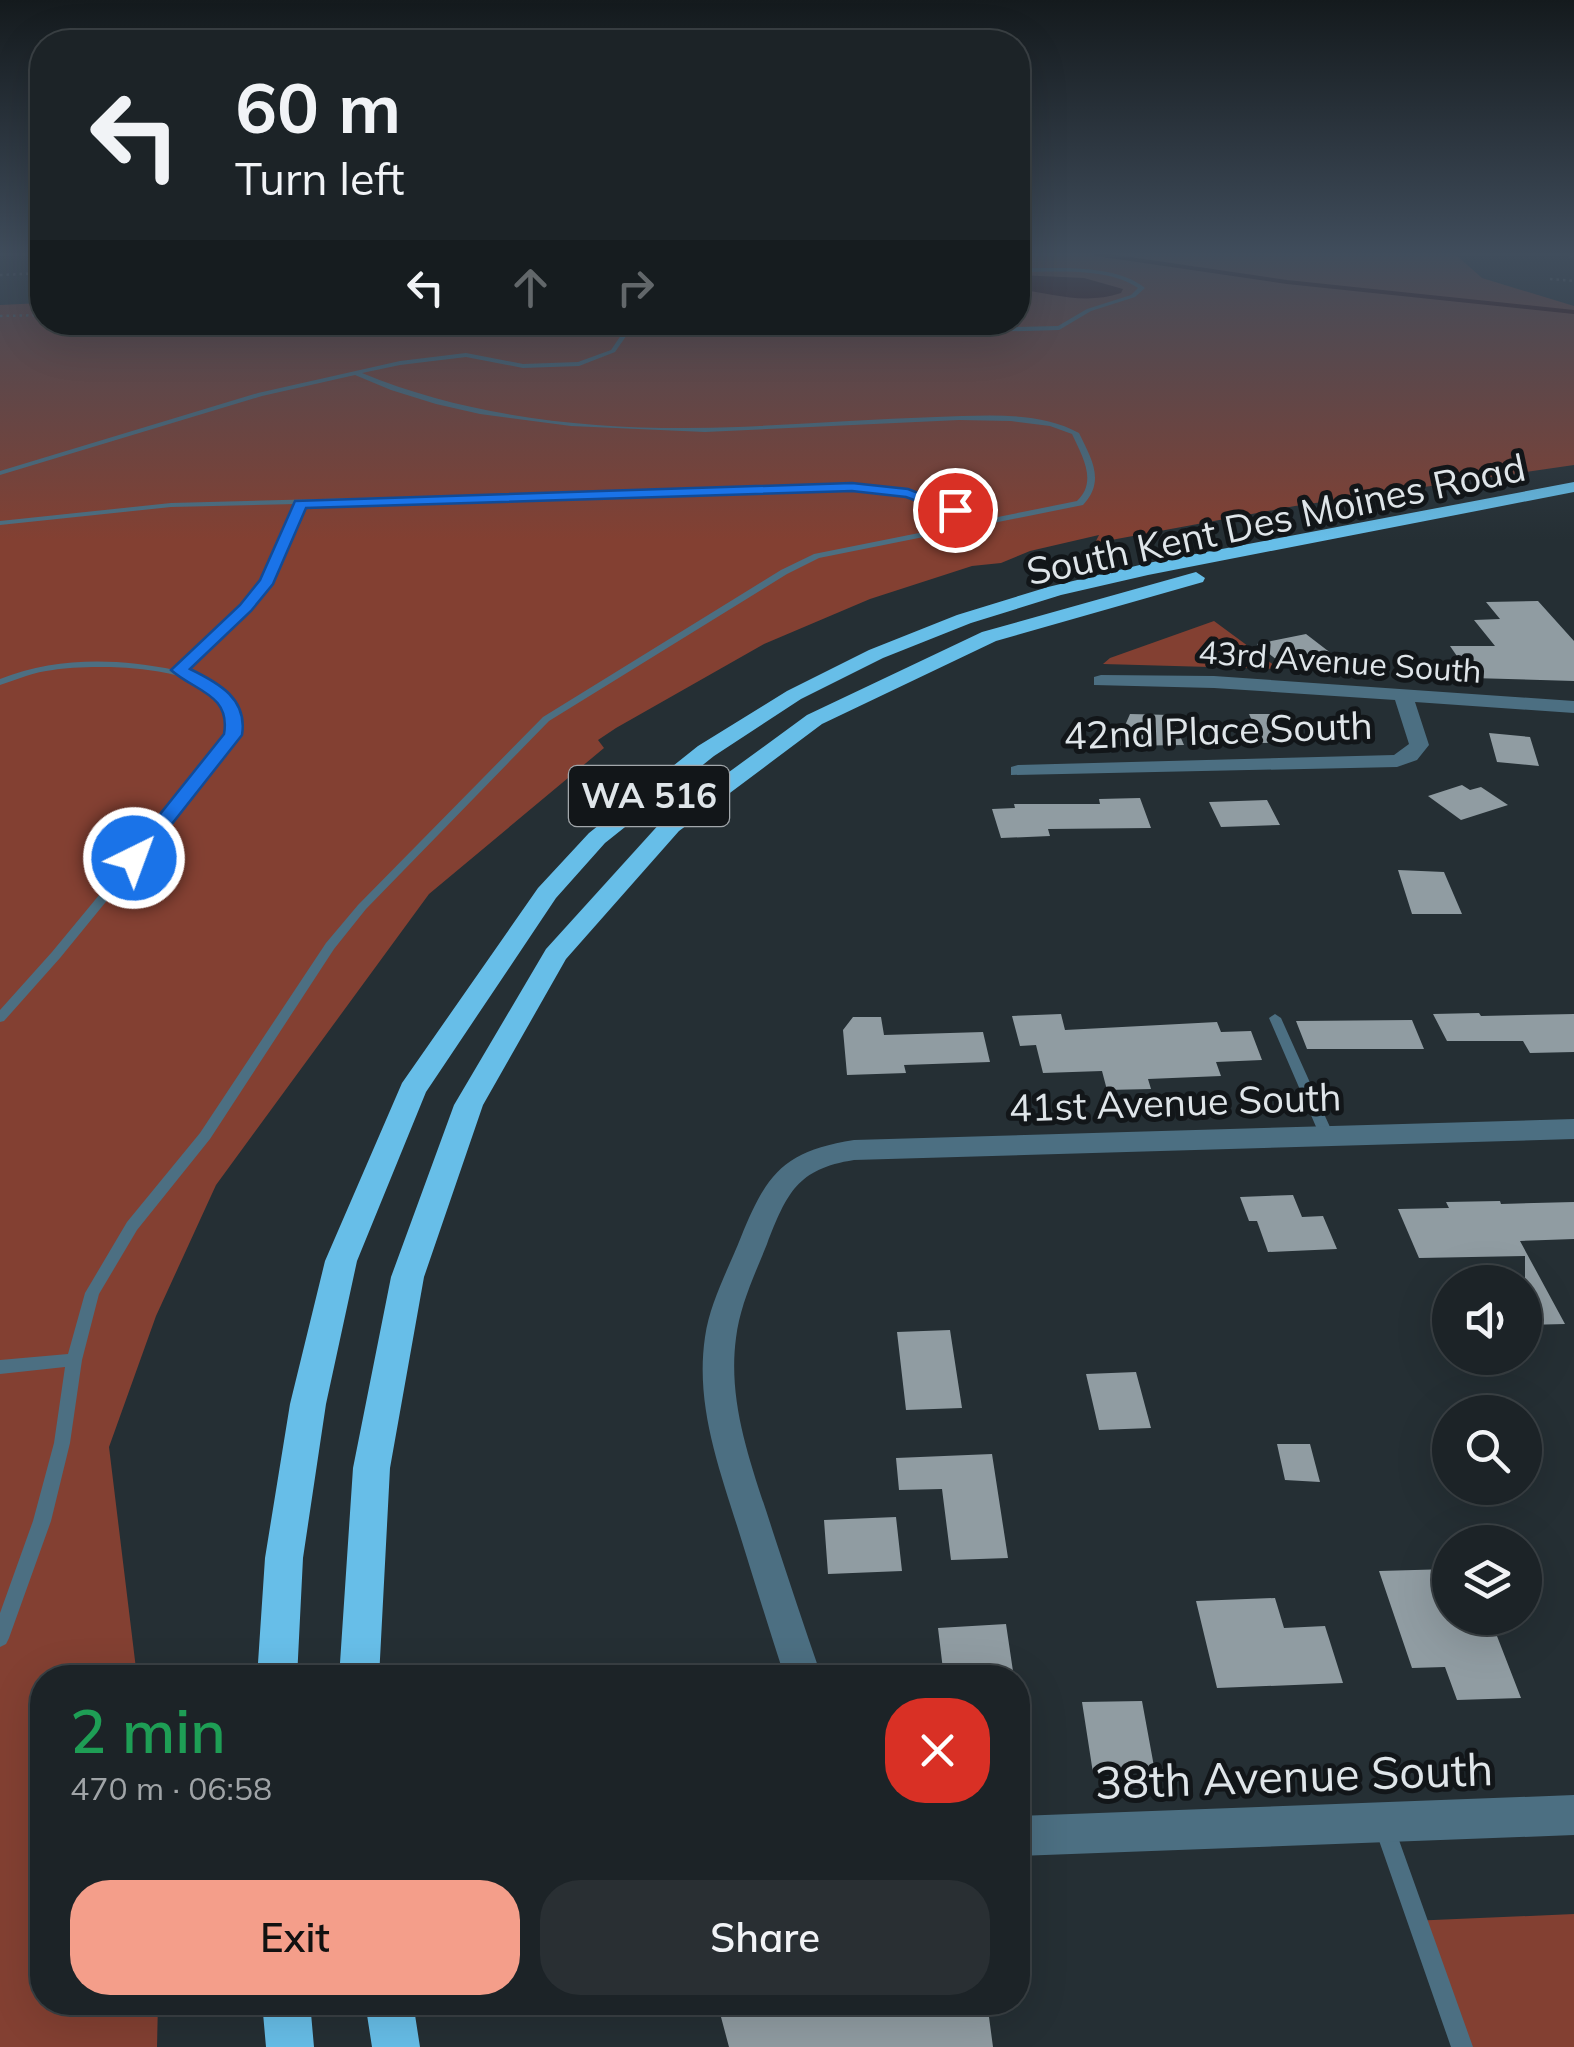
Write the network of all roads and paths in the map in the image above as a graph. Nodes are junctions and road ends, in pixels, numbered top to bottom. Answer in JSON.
{"nodes":[{"id":1,"x":614,"y":350,"type":"edge"},
{"id":2,"x":354,"y":372,"type":"junction"},
{"id":3,"x":0,"y":472,"type":"edge"},
{"id":4,"x":1574,"y":487,"type":"edge"},
{"id":5,"x":300,"y":504,"type":"junction"},
{"id":6,"x":1574,"y":504,"type":"edge"},
{"id":7,"x":0,"y":523,"type":"edge"},
{"id":8,"x":977,"y":524,"type":"junction"},
{"id":9,"x":180,"y":670,"type":"junction"},
{"id":10,"x":1101,"y":681,"type":"dead end"},
{"id":11,"x":0,"y":682,"type":"edge"},
{"id":12,"x":1403,"y":694,"type":"junction"},
{"id":13,"x":1574,"y":708,"type":"edge"},
{"id":14,"x":1018,"y":771,"type":"dead end"},
{"id":15,"x":0,"y":1018,"type":"edge"},
{"id":16,"x":1275,"y":1018,"type":"dead end"},
{"id":17,"x":1574,"y":1129,"type":"edge"},
{"id":18,"x":1327,"y":1136,"type":"junction"},
{"id":19,"x":74,"y":1360,"type":"junction"},
{"id":20,"x":0,"y":1367,"type":"edge"},
{"id":21,"x":0,"y":1638,"type":"edge"},
{"id":22,"x":278,"y":1665,"type":"edge"},
{"id":23,"x":359,"y":1665,"type":"edge"},
{"id":24,"x":800,"y":1665,"type":"edge"},
{"id":25,"x":1574,"y":1815,"type":"edge"},
{"id":26,"x":1382,"y":1822,"type":"junction"},
{"id":27,"x":1030,"y":1836,"type":"edge"},
{"id":28,"x":287,"y":2015,"type":"edge"},
{"id":29,"x":391,"y":2015,"type":"edge"},
{"id":30,"x":290,"y":2047,"type":"edge"},
{"id":31,"x":396,"y":2047,"type":"edge"},
{"id":32,"x":1462,"y":2047,"type":"edge"}],
"edges":[{"from":1,"to":2,"type":"lane"},
{"from":2,"to":3,"type":"lane"},
{"from":2,"to":8,"type":"lane"},
{"from":4,"to":22,"type":"highway","name":"South Kent Des Moines Road","number":"WA 516"},
{"from":5,"to":7,"type":"lane"},
{"from":5,"to":8,"type":"lane"},
{"from":5,"to":9,"type":"lane"},
{"from":6,"to":23,"type":"highway","name":"South Kent Des Moines Road","number":"WA 516"},
{"from":8,"to":19,"type":"lane"},
{"from":9,"to":11,"type":"lane"},
{"from":9,"to":15,"type":"lane"},
{"from":10,"to":12,"type":"street","name":"43rd Avenue South"},
{"from":12,"to":13,"type":"street","name":"43rd Avenue South"},
{"from":12,"to":14,"type":"street","name":"42nd Place South"},
{"from":16,"to":18,"type":"lane"},
{"from":17,"to":18,"type":"street","name":"41st Avenue South"},
{"from":18,"to":24,"type":"street","name":"41st Avenue South"},
{"from":19,"to":20,"type":"lane"},
{"from":19,"to":21,"type":"lane"},
{"from":25,"to":26,"type":"street","name":"38th Avenue South"},
{"from":26,"to":27,"type":"street","name":"38th Avenue South"},
{"from":26,"to":32,"type":"lane"},
{"from":28,"to":30,"type":"highway"},
{"from":29,"to":31,"type":"highway"}]}
